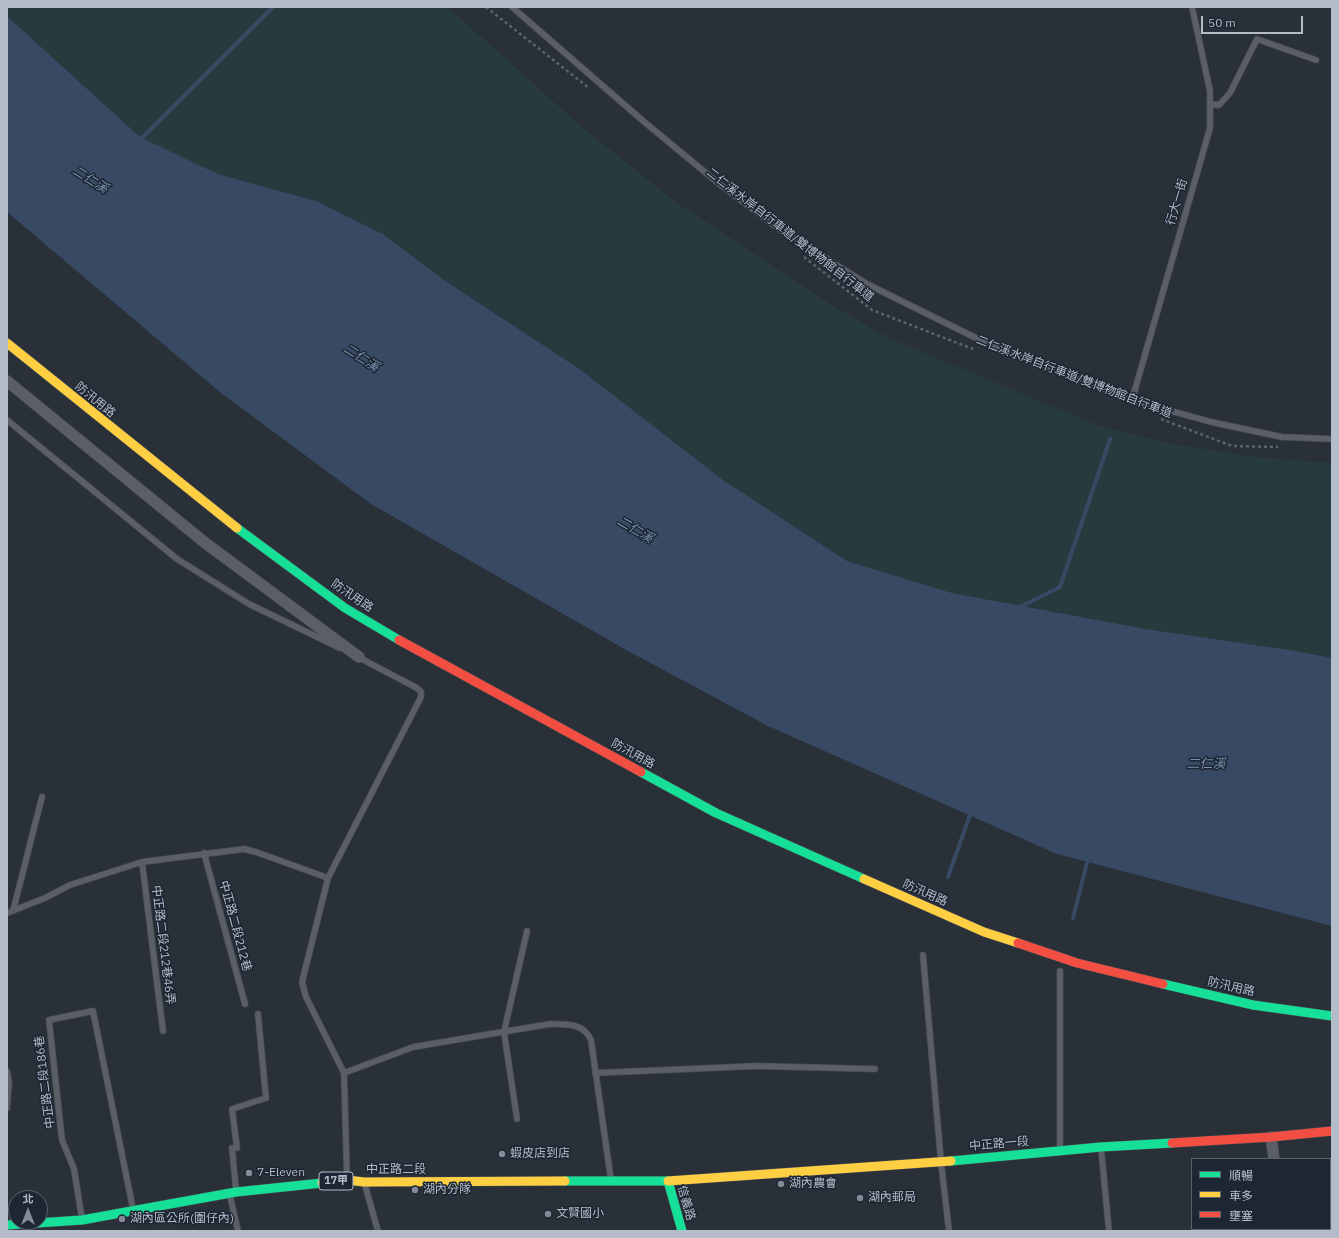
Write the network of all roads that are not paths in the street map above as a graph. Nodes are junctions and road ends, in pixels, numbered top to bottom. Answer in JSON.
{"nodes":[{"id":1,"x":512,"y":7,"type":"edge"},
{"id":2,"x":1192,"y":7,"type":"edge"},
{"id":3,"x":1316,"y":60,"type":"dead end"},
{"id":4,"x":1211,"y":104,"type":"junction"},
{"id":5,"x":7,"y":343,"type":"edge"},
{"id":6,"x":7,"y":381,"type":"edge"},
{"id":7,"x":1132,"y":400,"type":"junction"},
{"id":8,"x":7,"y":420,"type":"edge"},
{"id":9,"x":1332,"y":439,"type":"edge"},
{"id":10,"x":359,"y":657,"type":"junction"},
{"id":11,"x":42,"y":797,"type":"dead end"},
{"id":12,"x":204,"y":853,"type":"junction"},
{"id":13,"x":142,"y":862,"type":"junction"},
{"id":14,"x":328,"y":878,"type":"junction"},
{"id":15,"x":13,"y":910,"type":"junction"},
{"id":16,"x":7,"y":913,"type":"edge"},
{"id":17,"x":527,"y":931,"type":"dead end"},
{"id":18,"x":923,"y":955,"type":"dead end"},
{"id":19,"x":1060,"y":971,"type":"dead end"},
{"id":20,"x":245,"y":1004,"type":"dead end"},
{"id":21,"x":258,"y":1014,"type":"dead end"},
{"id":22,"x":1332,"y":1016,"type":"edge"},
{"id":23,"x":163,"y":1031,"type":"dead end"},
{"id":24,"x":504,"y":1032,"type":"junction"},
{"id":25,"x":876,"y":1069,"type":"dead end"},
{"id":26,"x":7,"y":1072,"type":"edge"},
{"id":27,"x":344,"y":1073,"type":"junction"},
{"id":28,"x":595,"y":1073,"type":"junction"},
{"id":29,"x":7,"y":1108,"type":"edge"},
{"id":30,"x":517,"y":1119,"type":"dead end"},
{"id":31,"x":1332,"y":1131,"type":"edge"},
{"id":32,"x":1271,"y":1137,"type":"junction"},
{"id":33,"x":1101,"y":1147,"type":"junction"},
{"id":34,"x":1060,"y":1150,"type":"junction"},
{"id":35,"x":1274,"y":1158,"type":"edge"},
{"id":36,"x":941,"y":1162,"type":"junction"},
{"id":37,"x":347,"y":1180,"type":"junction"},
{"id":38,"x":612,"y":1180,"type":"junction"},
{"id":39,"x":668,"y":1181,"type":"junction"},
{"id":40,"x":364,"y":1182,"type":"junction"},
{"id":41,"x":233,"y":1193,"type":"junction"},
{"id":42,"x":133,"y":1211,"type":"junction"},
{"id":43,"x":82,"y":1220,"type":"junction"},
{"id":44,"x":7,"y":1225,"type":"edge"},
{"id":45,"x":238,"y":1231,"type":"edge"},
{"id":46,"x":378,"y":1231,"type":"edge"},
{"id":47,"x":682,"y":1231,"type":"edge"},
{"id":48,"x":949,"y":1231,"type":"edge"},
{"id":49,"x":1109,"y":1231,"type":"edge"}],
"edges":[{"from":1,"to":7,"type":"lane"},
{"from":2,"to":4,"type":"lane","name":"行大一街"},
{"from":3,"to":4,"type":"lane"},
{"from":4,"to":7,"type":"lane","name":"行大一街"},
{"from":5,"to":22,"type":"street","name":"防汛用路"},
{"from":6,"to":10,"type":"street"},
{"from":7,"to":9,"type":"lane"},
{"from":8,"to":10,"type":"lane"},
{"from":10,"to":14,"type":"lane"},
{"from":11,"to":15,"type":"lane"},
{"from":12,"to":13,"type":"lane"},
{"from":12,"to":14,"type":"lane"},
{"from":12,"to":20,"type":"lane","name":"中正路二段212巷"},
{"from":13,"to":15,"type":"lane"},
{"from":13,"to":23,"type":"lane","name":"中正路二段212巷46弄"},
{"from":14,"to":27,"type":"lane"},
{"from":15,"to":16,"type":"lane"},
{"from":17,"to":24,"type":"lane"},
{"from":18,"to":36,"type":"lane"},
{"from":19,"to":34,"type":"lane"},
{"from":21,"to":41,"type":"lane"},
{"from":24,"to":27,"type":"lane"},
{"from":24,"to":28,"type":"lane"},
{"from":24,"to":30,"type":"lane"},
{"from":25,"to":28,"type":"lane"},
{"from":26,"to":29,"type":"lane"},
{"from":27,"to":37,"type":"lane"},
{"from":28,"to":38,"type":"lane"},
{"from":31,"to":32,"type":"street","name":"中正路一段"},
{"from":32,"to":33,"type":"street","name":"中正路一段"},
{"from":32,"to":35,"type":"street"},
{"from":33,"to":34,"type":"street","name":"中正路一段"},
{"from":33,"to":49,"type":"lane"},
{"from":34,"to":36,"type":"street","name":"中正路一段"},
{"from":36,"to":39,"type":"street","name":"中正路一段"},
{"from":36,"to":48,"type":"lane"},
{"from":37,"to":40,"type":"street","name":"中正路二段","number":"17甲"},
{"from":37,"to":41,"type":"street","name":"中正路二段","number":"17甲"},
{"from":38,"to":39,"type":"street","name":"中正路二段","number":"17甲"},
{"from":38,"to":40,"type":"street","name":"中正路二段","number":"17甲"},
{"from":39,"to":47,"type":"street","name":"信義路"},
{"from":40,"to":46,"type":"lane"},
{"from":41,"to":42,"type":"street","name":"中正路二段","number":"17甲"},
{"from":41,"to":45,"type":"lane"},
{"from":42,"to":43,"type":"street","name":"中正路二段","number":"17甲"},
{"from":42,"to":43,"type":"lane","name":"中正路二段186巷"},
{"from":43,"to":44,"type":"street","name":"中正路二段","number":"17甲"}]}
